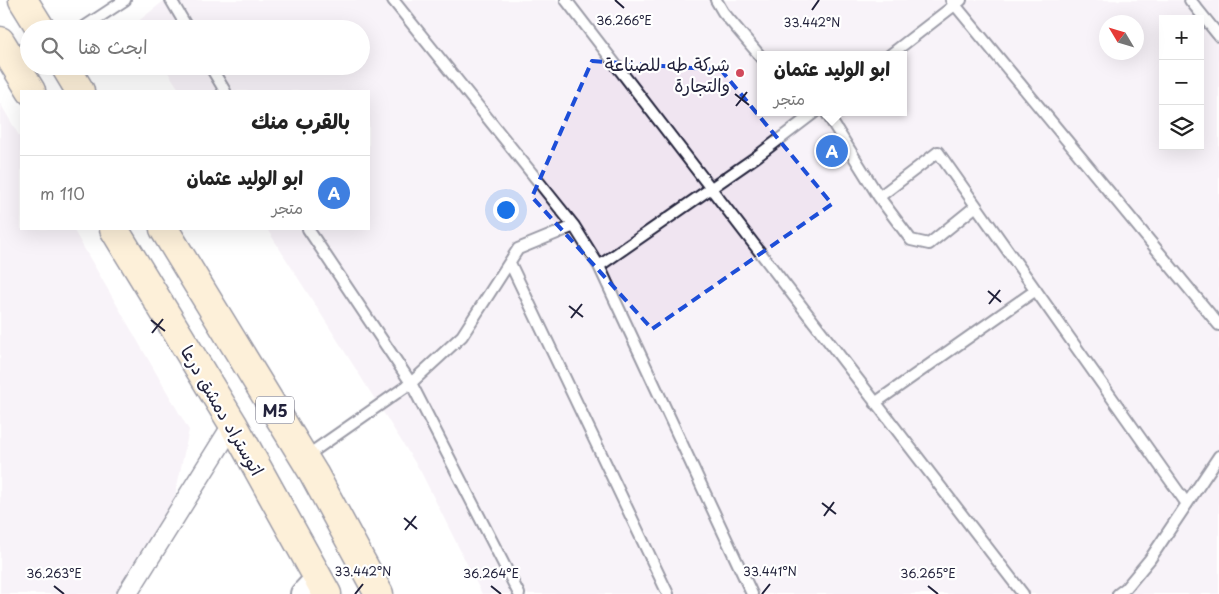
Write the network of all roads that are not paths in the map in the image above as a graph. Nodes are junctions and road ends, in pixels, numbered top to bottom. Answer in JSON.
{"nodes":[{"id":1,"x":23,"y":0,"type":"edge"},
{"id":2,"x":125,"y":0,"type":"edge"},
{"id":3,"x":171,"y":0,"type":"edge"},
{"id":4,"x":393,"y":0,"type":"edge"},
{"id":5,"x":566,"y":0,"type":"edge"},
{"id":6,"x":716,"y":0,"type":"edge"},
{"id":7,"x":1190,"y":0,"type":"edge"},
{"id":8,"x":956,"y":2,"type":"edge"},
{"id":9,"x":35,"y":20,"type":"edge"},
{"id":10,"x":95,"y":20,"type":"edge"},
{"id":11,"x":183,"y":20,"type":"edge"},
{"id":12,"x":1219,"y":36,"type":"edge"},
{"id":13,"x":0,"y":41,"type":"edge"},
{"id":14,"x":895,"y":51,"type":"edge"},
{"id":15,"x":757,"y":52,"type":"edge"},
{"id":16,"x":20,"y":73,"type":"edge"},
{"id":17,"x":21,"y":75,"type":"edge"},
{"id":18,"x":70,"y":75,"type":"edge"},
{"id":19,"x":215,"y":75,"type":"edge"},
{"id":20,"x":30,"y":90,"type":"edge"},
{"id":21,"x":79,"y":90,"type":"edge"},
{"id":22,"x":224,"y":90,"type":"edge"},
{"id":23,"x":807,"y":116,"type":"edge"},
{"id":24,"x":828,"y":116,"type":"edge"},
{"id":25,"x":710,"y":189,"type":"junction"},
{"id":26,"x":879,"y":197,"type":"junction"},
{"id":27,"x":976,"y":206,"type":"junction"},
{"id":28,"x":574,"y":226,"type":"junction"},
{"id":29,"x":115,"y":230,"type":"edge"},
{"id":30,"x":165,"y":230,"type":"edge"},
{"id":31,"x":309,"y":230,"type":"edge"},
{"id":32,"x":510,"y":263,"type":"junction"},
{"id":33,"x":599,"y":266,"type":"junction"},
{"id":34,"x":1036,"y":290,"type":"junction"},
{"id":35,"x":1219,"y":325,"type":"edge"},
{"id":36,"x":411,"y":383,"type":"junction"},
{"id":37,"x":875,"y":403,"type":"junction"},
{"id":38,"x":233,"y":424,"type":"junction"},
{"id":39,"x":1219,"y":456,"type":"edge"},
{"id":40,"x":304,"y":458,"type":"junction"},
{"id":41,"x":1187,"y":504,"type":"junction"},
{"id":42,"x":316,"y":588,"type":"edge"},
{"id":43,"x":126,"y":594,"type":"edge"},
{"id":44,"x":379,"y":594,"type":"edge"},
{"id":45,"x":518,"y":594,"type":"edge"},
{"id":46,"x":668,"y":594,"type":"edge"},
{"id":47,"x":752,"y":594,"type":"edge"},
{"id":48,"x":1023,"y":594,"type":"edge"},
{"id":49,"x":1118,"y":594,"type":"edge"}],
"edges":[{"from":1,"to":9,"type":"highway"},
{"from":2,"to":10,"type":"lane"},
{"from":3,"to":11,"type":"lane"},
{"from":4,"to":28,"type":"lane"},
{"from":5,"to":25,"type":"lane"},
{"from":6,"to":15,"type":"lane"},
{"from":7,"to":12,"type":"lane"},
{"from":8,"to":14,"type":"lane"},
{"from":8,"to":35,"type":"lane"},
{"from":13,"to":16,"type":"highway"},
{"from":17,"to":20,"type":"highway"},
{"from":18,"to":21,"type":"highway"},
{"from":19,"to":22,"type":"lane"},
{"from":23,"to":25,"type":"lane"},
{"from":24,"to":26,"type":"lane"},
{"from":25,"to":33,"type":"lane"},
{"from":25,"to":37,"type":"lane"},
{"from":26,"to":27,"type":"lane"},
{"from":26,"to":27,"type":"lane"},
{"from":27,"to":34,"type":"lane"},
{"from":28,"to":32,"type":"lane"},
{"from":28,"to":33,"type":"lane"},
{"from":29,"to":38,"type":"highway","name":"اتوستراد دمشق درعا","number":"M5"},
{"from":30,"to":40,"type":"highway","number":"M5"},
{"from":31,"to":36,"type":"lane"},
{"from":32,"to":36,"type":"lane"},
{"from":32,"to":46,"type":"lane"},
{"from":33,"to":47,"type":"lane"},
{"from":34,"to":37,"type":"lane"},
{"from":34,"to":41,"type":"lane"},
{"from":36,"to":40,"type":"lane"},
{"from":36,"to":45,"type":"lane"},
{"from":37,"to":48,"type":"lane"},
{"from":38,"to":42,"type":"highway","name":"اتوستراد دمشق درعا","number":"M5"},
{"from":38,"to":43,"type":"street"},
{"from":39,"to":41,"type":"lane"},
{"from":40,"to":44,"type":"highway","number":"M5"},
{"from":41,"to":49,"type":"lane"}]}
